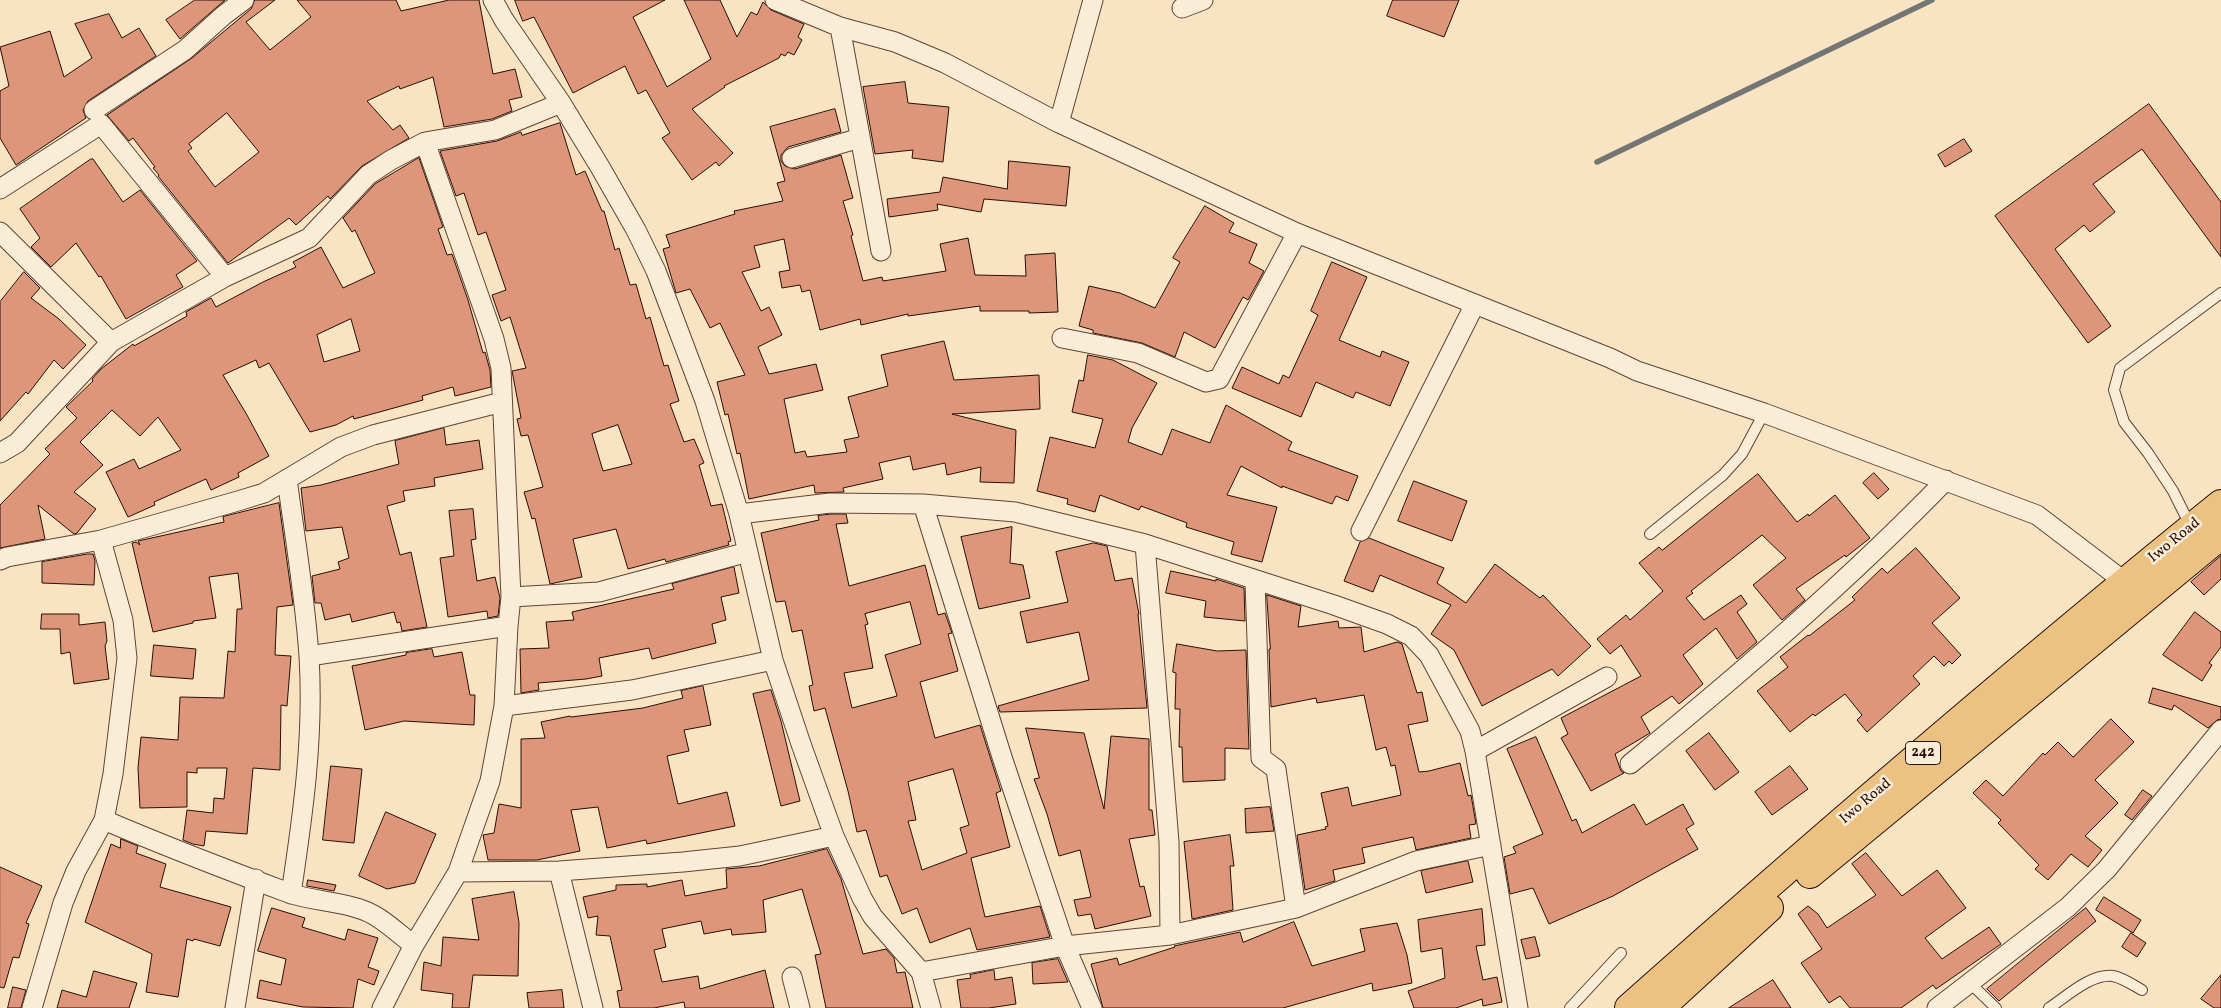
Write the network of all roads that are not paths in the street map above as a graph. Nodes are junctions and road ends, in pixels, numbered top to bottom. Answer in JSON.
{"nodes":[{"id":1,"x":244,"y":0,"type":"edge"},
{"id":2,"x":493,"y":0,"type":"edge"},
{"id":3,"x":775,"y":0,"type":"edge"},
{"id":4,"x":1093,"y":0,"type":"edge"},
{"id":5,"x":1203,"y":0,"type":"edge"},
{"id":6,"x":1182,"y":8,"type":"dead end"},
{"id":7,"x":840,"y":26,"type":"junction"},
{"id":8,"x":561,"y":102,"type":"junction"},
{"id":9,"x":94,"y":110,"type":"dead end"},
{"id":10,"x":1059,"y":123,"type":"junction"},
{"id":11,"x":860,"y":138,"type":"junction"},
{"id":12,"x":425,"y":142,"type":"junction"},
{"id":13,"x":792,"y":158,"type":"dead end"},
{"id":14,"x":0,"y":189,"type":"edge"},
{"id":15,"x":0,"y":232,"type":"edge"},
{"id":16,"x":1297,"y":233,"type":"junction"},
{"id":17,"x":881,"y":251,"type":"dead end"},
{"id":18,"x":225,"y":277,"type":"junction"},
{"id":19,"x":2221,"y":293,"type":"edge"},
{"id":20,"x":1475,"y":304,"type":"junction"},
{"id":21,"x":1062,"y":338,"type":"dead end"},
{"id":22,"x":111,"y":342,"type":"junction"},
{"id":23,"x":502,"y":402,"type":"junction"},
{"id":24,"x":1764,"y":414,"type":"junction"},
{"id":25,"x":0,"y":453,"type":"edge"},
{"id":26,"x":288,"y":479,"type":"junction"},
{"id":27,"x":1946,"y":480,"type":"junction"},
{"id":28,"x":923,"y":504,"type":"junction"},
{"id":29,"x":2221,"y":504,"type":"edge"},
{"id":30,"x":739,"y":514,"type":"junction"},
{"id":31,"x":2191,"y":528,"type":"junction"},
{"id":32,"x":1361,"y":531,"type":"dead end"},
{"id":33,"x":1650,"y":534,"type":"dead end"},
{"id":34,"x":2221,"y":535,"type":"edge"},
{"id":35,"x":101,"y":540,"type":"junction"},
{"id":36,"x":1145,"y":544,"type":"junction"},
{"id":37,"x":748,"y":552,"type":"junction"},
{"id":38,"x":0,"y":560,"type":"edge"},
{"id":39,"x":1255,"y":581,"type":"junction"},
{"id":40,"x":2125,"y":582,"type":"junction"},
{"id":41,"x":511,"y":597,"type":"junction"},
{"id":42,"x":508,"y":626,"type":"junction"},
{"id":43,"x":309,"y":656,"type":"junction"},
{"id":44,"x":774,"y":660,"type":"junction"},
{"id":45,"x":1607,"y":677,"type":"dead end"},
{"id":46,"x":504,"y":706,"type":"junction"},
{"id":47,"x":2221,"y":730,"type":"edge"},
{"id":48,"x":1476,"y":751,"type":"junction"},
{"id":49,"x":1630,"y":764,"type":"dead end"},
{"id":50,"x":104,"y":820,"type":"junction"},
{"id":51,"x":834,"y":836,"type":"junction"},
{"id":52,"x":1491,"y":845,"type":"junction"},
{"id":53,"x":559,"y":871,"type":"junction"},
{"id":54,"x":458,"y":872,"type":"junction"},
{"id":55,"x":256,"y":879,"type":"junction"},
{"id":56,"x":291,"y":894,"type":"junction"},
{"id":57,"x":1761,"y":903,"type":"junction"},
{"id":58,"x":1296,"y":908,"type":"junction"},
{"id":59,"x":1170,"y":935,"type":"junction"},
{"id":60,"x":414,"y":945,"type":"junction"},
{"id":61,"x":1065,"y":946,"type":"junction"},
{"id":62,"x":1622,"y":953,"type":"dead end"},
{"id":63,"x":920,"y":972,"type":"junction"},
{"id":64,"x":792,"y":977,"type":"dead end"},
{"id":65,"x":1970,"y":983,"type":"junction"},
{"id":66,"x":2142,"y":990,"type":"dead end"},
{"id":67,"x":32,"y":1008,"type":"edge"},
{"id":68,"x":235,"y":1008,"type":"edge"},
{"id":69,"x":382,"y":1008,"type":"edge"},
{"id":70,"x":593,"y":1008,"type":"edge"},
{"id":71,"x":800,"y":1008,"type":"edge"},
{"id":72,"x":931,"y":1008,"type":"edge"},
{"id":73,"x":1092,"y":1008,"type":"edge"},
{"id":74,"x":1518,"y":1008,"type":"edge"},
{"id":75,"x":1570,"y":1008,"type":"edge"},
{"id":76,"x":1629,"y":1008,"type":"edge"},
{"id":77,"x":1660,"y":1008,"type":"edge"},
{"id":78,"x":1937,"y":1008,"type":"edge"},
{"id":79,"x":1996,"y":1008,"type":"edge"},
{"id":80,"x":2049,"y":1008,"type":"edge"}],
"edges":[{"from":1,"to":9,"type":"street"},
{"from":2,"to":8,"type":"street"},
{"from":3,"to":7,"type":"street"},
{"from":4,"to":10,"type":"street"},
{"from":5,"to":6,"type":"street"},
{"from":7,"to":10,"type":"street"},
{"from":7,"to":11,"type":"street"},
{"from":8,"to":12,"type":"street"},
{"from":8,"to":30,"type":"street"},
{"from":10,"to":16,"type":"street"},
{"from":11,"to":13,"type":"street"},
{"from":11,"to":17,"type":"street"},
{"from":12,"to":18,"type":"street"},
{"from":12,"to":23,"type":"street"},
{"from":14,"to":18,"type":"street"},
{"from":15,"to":22,"type":"street"},
{"from":16,"to":20,"type":"street"},
{"from":16,"to":21,"type":"street"},
{"from":18,"to":22,"type":"street"},
{"from":19,"to":31,"type":"lane"},
{"from":20,"to":24,"type":"street"},
{"from":20,"to":32,"type":"street"},
{"from":22,"to":25,"type":"street"},
{"from":23,"to":26,"type":"street"},
{"from":23,"to":41,"type":"street"},
{"from":24,"to":27,"type":"street"},
{"from":24,"to":33,"type":"lane"},
{"from":26,"to":35,"type":"street"},
{"from":26,"to":43,"type":"street"},
{"from":27,"to":40,"type":"street"},
{"from":27,"to":49,"type":"street"},
{"from":28,"to":30,"type":"street"},
{"from":28,"to":36,"type":"street"},
{"from":28,"to":61,"type":"street"},
{"from":29,"to":31,"type":"main road","name":"Iwo Road","number":"242"},
{"from":30,"to":37,"type":"street"},
{"from":31,"to":40,"type":"main road","name":"Iwo Road","number":"242"},
{"from":34,"to":57,"type":"main road","name":"Iwo Road"},
{"from":35,"to":38,"type":"street"},
{"from":35,"to":50,"type":"street"},
{"from":36,"to":39,"type":"street"},
{"from":36,"to":59,"type":"street"},
{"from":37,"to":41,"type":"street"},
{"from":37,"to":44,"type":"street"},
{"from":39,"to":48,"type":"street"},
{"from":39,"to":58,"type":"street"},
{"from":40,"to":57,"type":"main road","name":"Iwo Road","number":"242"},
{"from":41,"to":42,"type":"street"},
{"from":42,"to":43,"type":"street"},
{"from":42,"to":46,"type":"street"},
{"from":43,"to":56,"type":"street"},
{"from":44,"to":46,"type":"street"},
{"from":44,"to":51,"type":"street"},
{"from":45,"to":48,"type":"street"},
{"from":46,"to":54,"type":"street"},
{"from":47,"to":65,"type":"street"},
{"from":48,"to":52,"type":"street"},
{"from":50,"to":55,"type":"street"},
{"from":50,"to":67,"type":"street"},
{"from":51,"to":53,"type":"street"},
{"from":51,"to":63,"type":"street"},
{"from":52,"to":58,"type":"street"},
{"from":52,"to":74,"type":"street"},
{"from":53,"to":54,"type":"street"},
{"from":53,"to":70,"type":"street"},
{"from":54,"to":60,"type":"street"},
{"from":55,"to":56,"type":"street"},
{"from":55,"to":68,"type":"street"},
{"from":56,"to":60,"type":"street"},
{"from":57,"to":76,"type":"main road","name":"Iwo Road","number":"242"},
{"from":57,"to":77,"type":"main road","name":"Iwo Road"},
{"from":58,"to":59,"type":"street"},
{"from":59,"to":61,"type":"street"},
{"from":60,"to":69,"type":"street"},
{"from":61,"to":63,"type":"street"},
{"from":61,"to":73,"type":"street"},
{"from":62,"to":75,"type":"lane"},
{"from":63,"to":72,"type":"street"},
{"from":64,"to":71,"type":"street"},
{"from":65,"to":78,"type":"street"},
{"from":65,"to":79,"type":"lane"},
{"from":66,"to":80,"type":"lane"}]}
